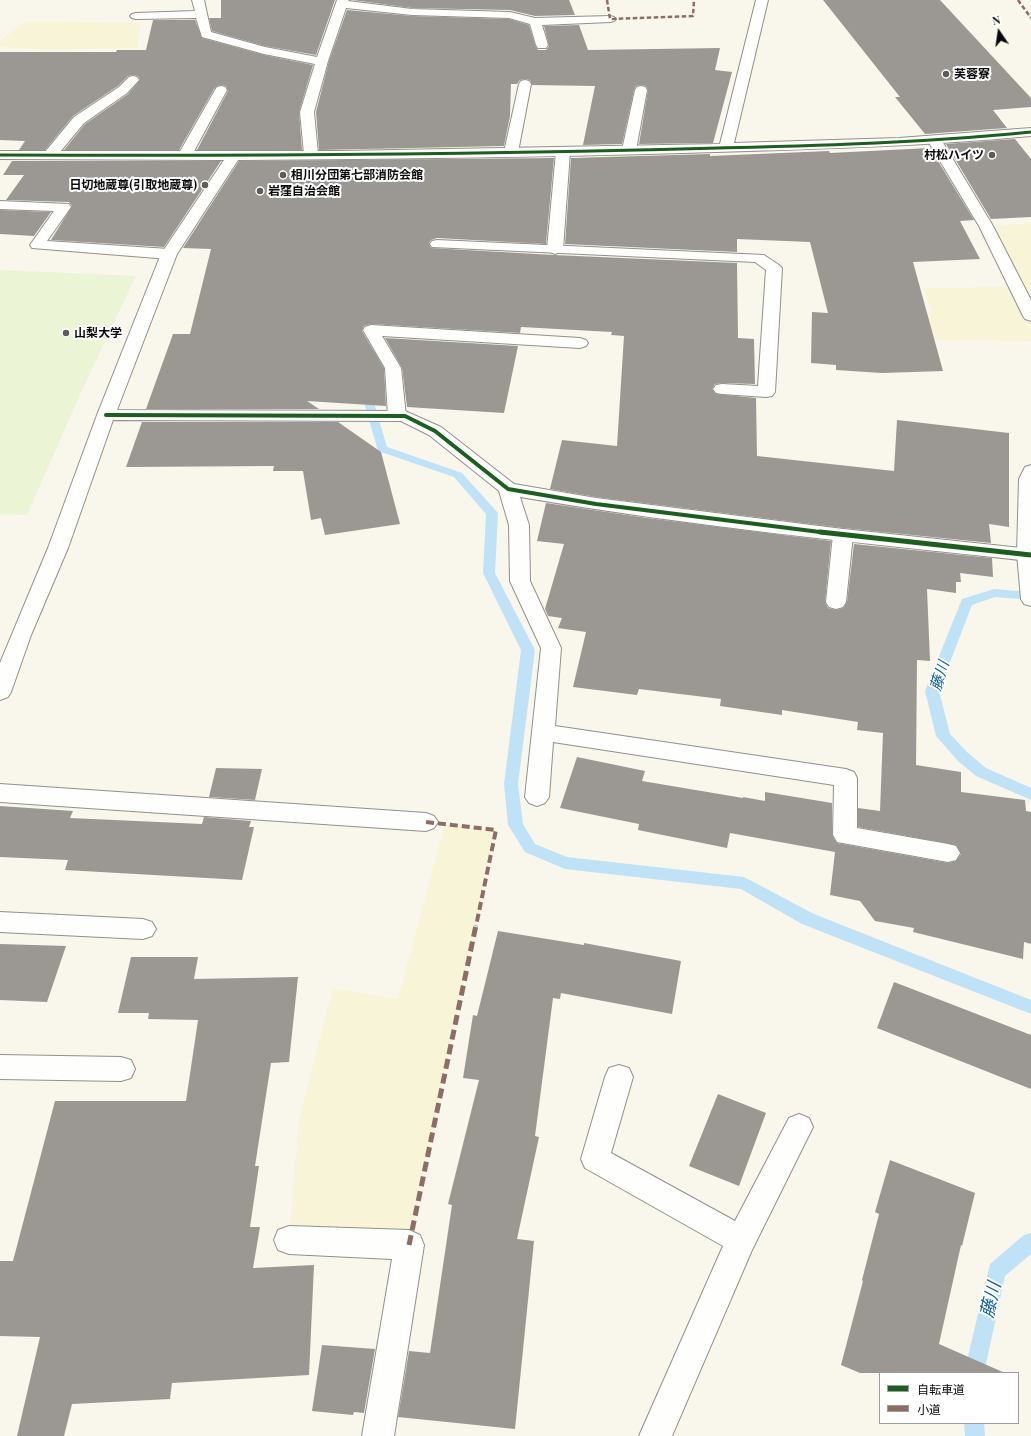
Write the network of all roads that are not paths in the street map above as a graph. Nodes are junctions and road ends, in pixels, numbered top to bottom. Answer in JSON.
{"nodes":[{"id":1,"x":198,"y":0,"type":"edge"},
{"id":2,"x":470,"y":0,"type":"edge"},
{"id":3,"x":762,"y":0,"type":"edge"},
{"id":4,"x":343,"y":2,"type":"edge"},
{"id":5,"x":201,"y":14,"type":"junction"},
{"id":6,"x":468,"y":14,"type":"junction"},
{"id":7,"x":136,"y":16,"type":"dead end"},
{"id":8,"x":610,"y":19,"type":"dead end"},
{"id":9,"x":535,"y":22,"type":"junction"},
{"id":10,"x":542,"y":45,"type":"dead end"},
{"id":11,"x":321,"y":61,"type":"junction"},
{"id":12,"x":133,"y":80,"type":"dead end"},
{"id":13,"x":525,"y":84,"type":"dead end"},
{"id":14,"x":221,"y":90,"type":"dead end"},
{"id":15,"x":641,"y":90,"type":"dead end"},
{"id":16,"x":1031,"y":132,"type":"edge"},
{"id":17,"x":935,"y":141,"type":"junction"},
{"id":18,"x":726,"y":147,"type":"junction"},
{"id":19,"x":629,"y":150,"type":"junction"},
{"id":20,"x":511,"y":152,"type":"junction"},
{"id":21,"x":563,"y":152,"type":"junction"},
{"id":22,"x":0,"y":154,"type":"edge"},
{"id":23,"x":50,"y":155,"type":"junction"},
{"id":24,"x":186,"y":155,"type":"junction"},
{"id":25,"x":306,"y":155,"type":"junction"},
{"id":26,"x":234,"y":156,"type":"junction"},
{"id":27,"x":0,"y":205,"type":"edge"},
{"id":28,"x":437,"y":244,"type":"dead end"},
{"id":29,"x":555,"y":249,"type":"junction"},
{"id":30,"x":169,"y":254,"type":"junction"},
{"id":31,"x":1031,"y":316,"type":"edge"},
{"id":32,"x":580,"y":343,"type":"dead end"},
{"id":33,"x":722,"y":389,"type":"dead end"},
{"id":34,"x":106,"y":415,"type":"junction"},
{"id":35,"x":392,"y":415,"type":"junction"},
{"id":36,"x":1031,"y":471,"type":"edge"},
{"id":37,"x":508,"y":489,"type":"junction"},
{"id":38,"x":843,"y":535,"type":"junction"},
{"id":39,"x":1029,"y":555,"type":"edge"},
{"id":40,"x":1030,"y":590,"type":"edge"},
{"id":41,"x":836,"y":602,"type":"dead end"},
{"id":42,"x":0,"y":692,"type":"edge"},
{"id":43,"x":543,"y":732,"type":"junction"},
{"id":44,"x":0,"y":792,"type":"edge"},
{"id":45,"x":537,"y":797,"type":"dead end"},
{"id":46,"x":426,"y":822,"type":"dead end"},
{"id":47,"x":948,"y":853,"type":"dead end"},
{"id":48,"x":0,"y":922,"type":"edge"},
{"id":49,"x":143,"y":929,"type":"dead end"},
{"id":50,"x":0,"y":1067,"type":"edge"},
{"id":51,"x":121,"y":1069,"type":"dead end"},
{"id":52,"x":619,"y":1077,"type":"dead end"},
{"id":53,"x":799,"y":1127,"type":"dead end"},
{"id":54,"x":289,"y":1240,"type":"dead end"},
{"id":55,"x":741,"y":1240,"type":"junction"},
{"id":56,"x":378,"y":1436,"type":"edge"},
{"id":57,"x":655,"y":1436,"type":"edge"}],
"edges":[{"from":1,"to":5,"type":"street"},
{"from":2,"to":6,"type":"street"},
{"from":3,"to":18,"type":"street"},
{"from":4,"to":6,"type":"street"},
{"from":4,"to":11,"type":"street"},
{"from":5,"to":7,"type":"street"},
{"from":5,"to":11,"type":"street"},
{"from":6,"to":9,"type":"street"},
{"from":8,"to":9,"type":"street"},
{"from":9,"to":10,"type":"street"},
{"from":11,"to":25,"type":"street"},
{"from":12,"to":23,"type":"street"},
{"from":13,"to":20,"type":"street"},
{"from":14,"to":24,"type":"street"},
{"from":15,"to":19,"type":"street"},
{"from":16,"to":17,"type":"street"},
{"from":17,"to":18,"type":"street"},
{"from":17,"to":31,"type":"street"},
{"from":18,"to":19,"type":"street"},
{"from":19,"to":21,"type":"street"},
{"from":20,"to":21,"type":"street"},
{"from":20,"to":25,"type":"street"},
{"from":21,"to":29,"type":"street"},
{"from":22,"to":23,"type":"street"},
{"from":23,"to":24,"type":"street"},
{"from":24,"to":26,"type":"street"},
{"from":25,"to":26,"type":"street"},
{"from":26,"to":30,"type":"street"},
{"from":27,"to":30,"type":"street"},
{"from":28,"to":29,"type":"street"},
{"from":29,"to":33,"type":"street"},
{"from":30,"to":34,"type":"street"},
{"from":32,"to":35,"type":"street"},
{"from":34,"to":35,"type":"street"},
{"from":34,"to":42,"type":"street"},
{"from":35,"to":37,"type":"street"},
{"from":36,"to":39,"type":"street"},
{"from":37,"to":38,"type":"street"},
{"from":37,"to":43,"type":"street"},
{"from":38,"to":39,"type":"street"},
{"from":38,"to":41,"type":"street"},
{"from":39,"to":40,"type":"street"},
{"from":43,"to":45,"type":"street"},
{"from":43,"to":47,"type":"street"},
{"from":44,"to":46,"type":"street"},
{"from":48,"to":49,"type":"street"},
{"from":50,"to":51,"type":"street"},
{"from":52,"to":55,"type":"street"},
{"from":53,"to":55,"type":"street"},
{"from":54,"to":56,"type":"street"},
{"from":55,"to":57,"type":"street"}]}
